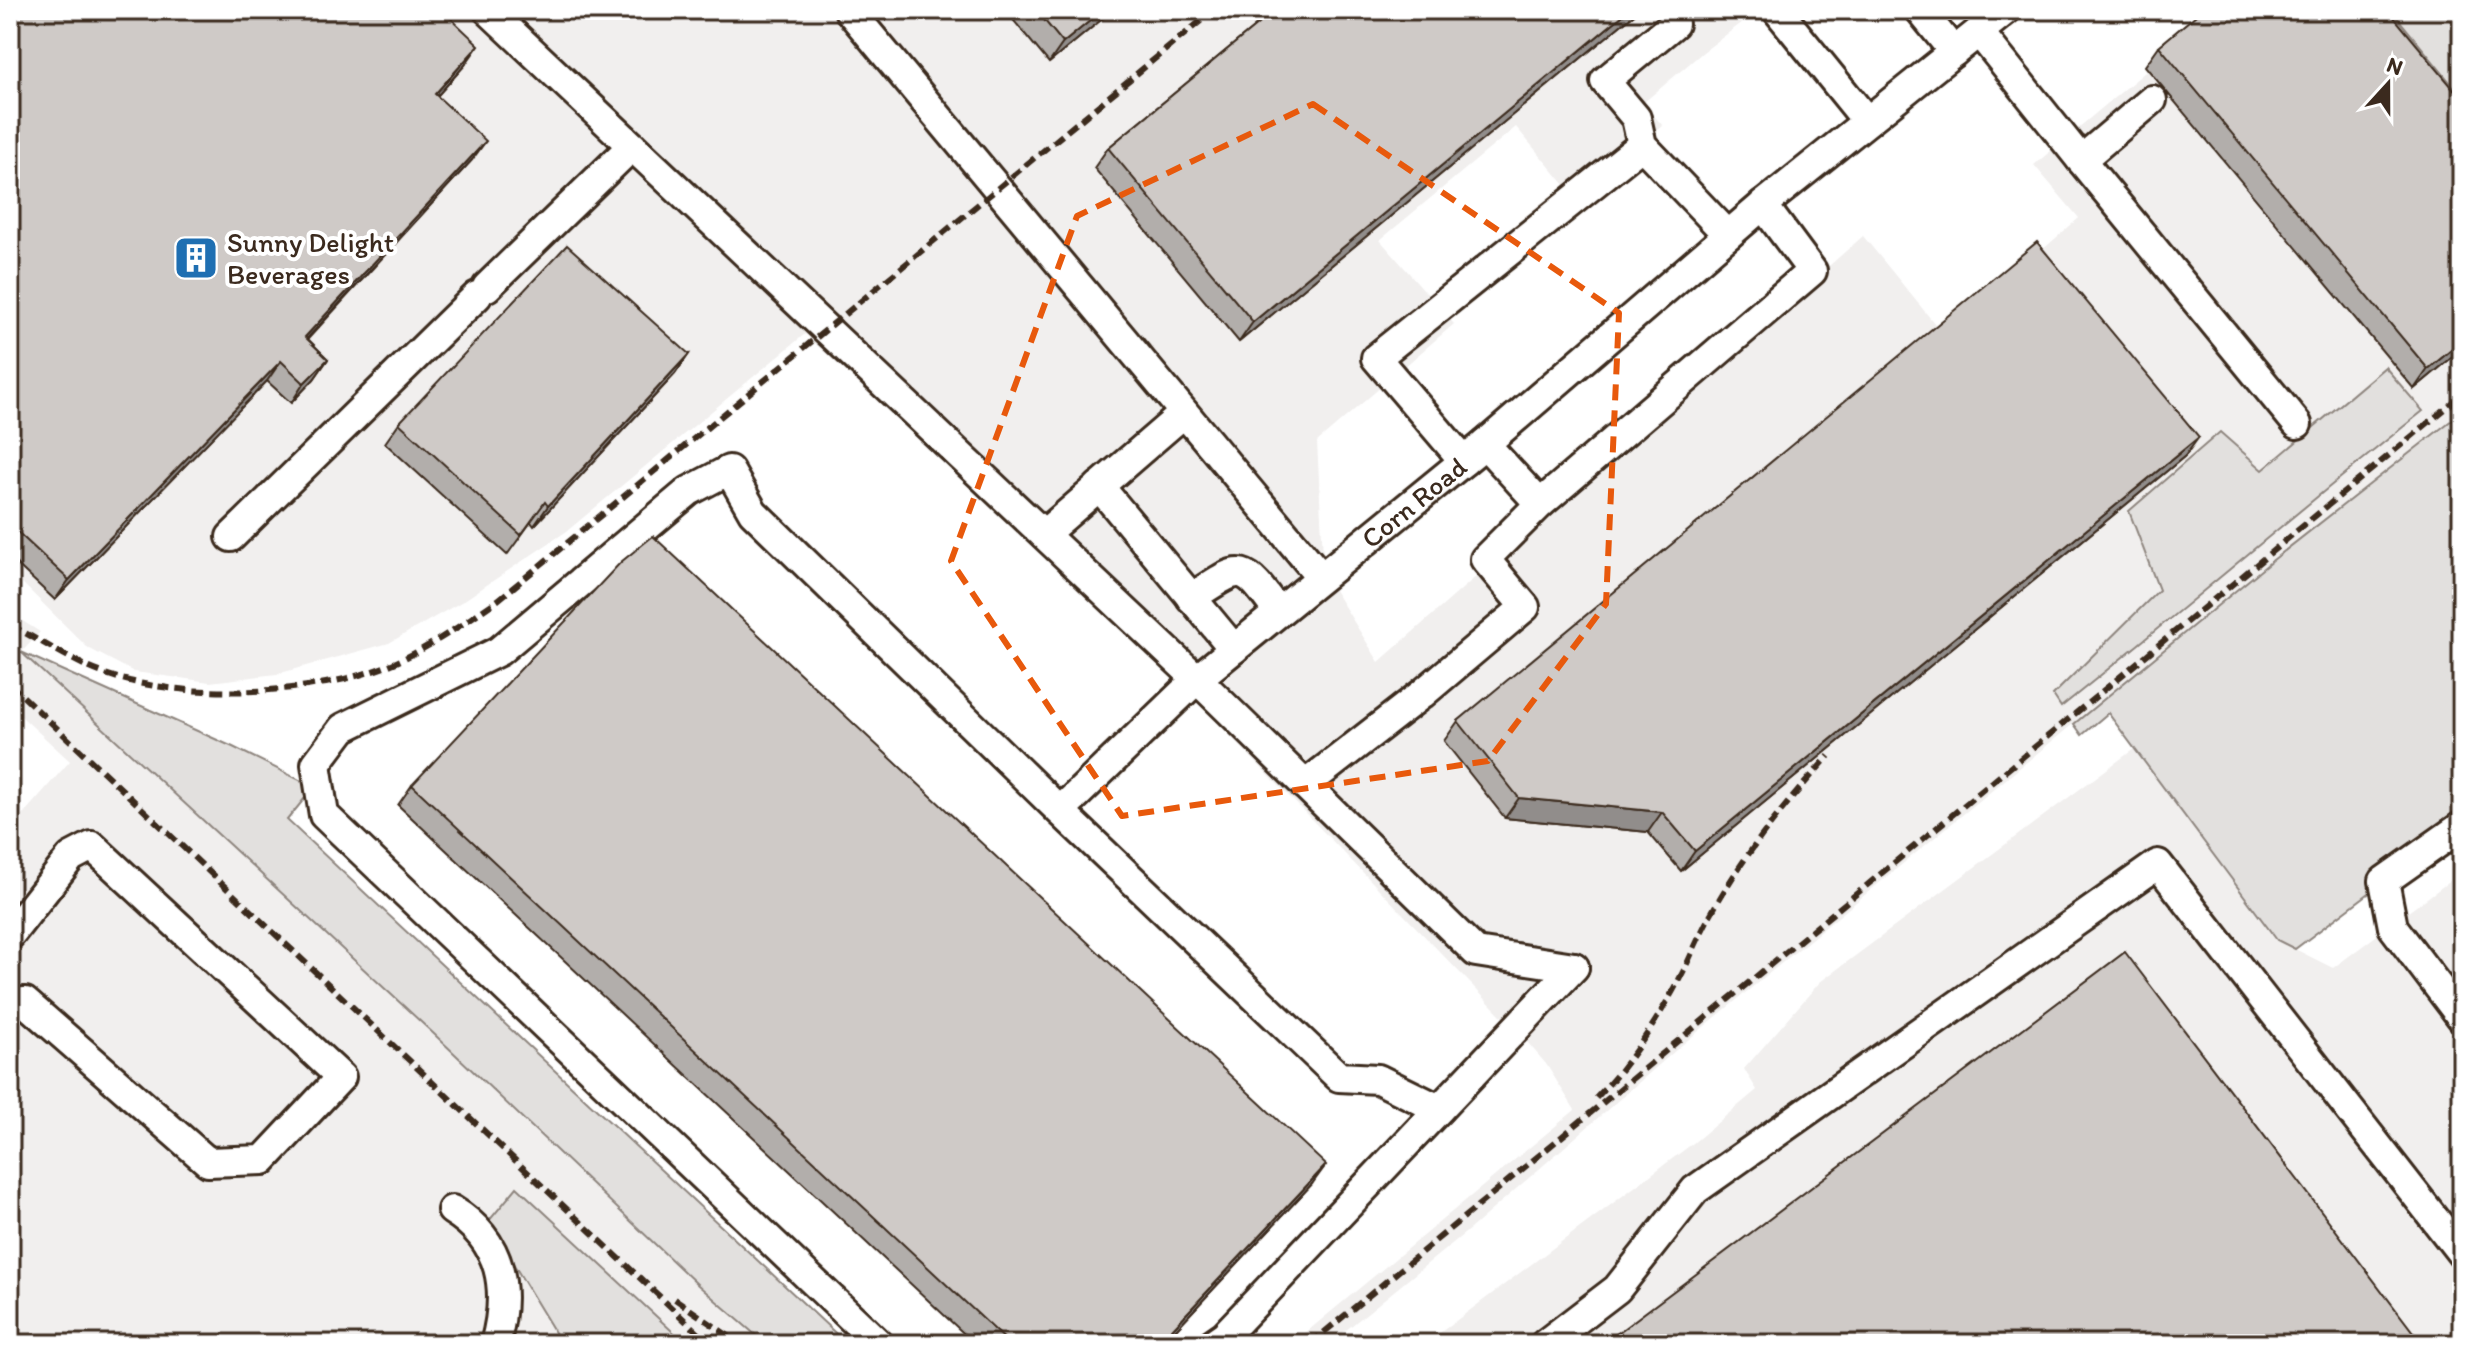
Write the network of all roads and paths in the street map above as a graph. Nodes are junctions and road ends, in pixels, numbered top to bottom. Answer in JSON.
{"nodes":[{"id":1,"x":488,"y":10,"type":"edge"},
{"id":2,"x":849,"y":10,"type":"edge"},
{"id":3,"x":1777,"y":10,"type":"edge"},
{"id":4,"x":1920,"y":10,"type":"edge"},
{"id":5,"x":2006,"y":10,"type":"edge"},
{"id":6,"x":1674,"y":24,"type":"dead end"},
{"id":7,"x":1979,"y":32,"type":"junction"},
{"id":8,"x":1954,"y":52,"type":"junction"},
{"id":9,"x":2152,"y":100,"type":"dead end"},
{"id":10,"x":1867,"y":121,"type":"junction"},
{"id":11,"x":1642,"y":145,"type":"junction"},
{"id":12,"x":632,"y":146,"type":"junction"},
{"id":13,"x":2081,"y":160,"type":"junction"},
{"id":14,"x":1763,"y":205,"type":"junction"},
{"id":15,"x":1728,"y":235,"type":"junction"},
{"id":16,"x":1184,"y":413,"type":"junction"},
{"id":17,"x":2297,"y":424,"type":"dead end"},
{"id":18,"x":1474,"y":453,"type":"junction"},
{"id":19,"x":1099,"y":486,"type":"junction"},
{"id":20,"x":1540,"y":504,"type":"junction"},
{"id":21,"x":1044,"y":534,"type":"junction"},
{"id":22,"x":231,"y":537,"type":"dead end"},
{"id":23,"x":1321,"y":577,"type":"junction"},
{"id":24,"x":1191,"y":598,"type":"junction"},
{"id":25,"x":1278,"y":612,"type":"junction"},
{"id":26,"x":1234,"y":649,"type":"junction"},
{"id":27,"x":1197,"y":679,"type":"junction"},
{"id":28,"x":1305,"y":785,"type":"junction"},
{"id":29,"x":1060,"y":811,"type":"junction"},
{"id":30,"x":2462,"y":826,"type":"edge"},
{"id":31,"x":10,"y":935,"type":"edge"},
{"id":32,"x":10,"y":1003,"type":"edge"},
{"id":33,"x":2462,"y":1018,"type":"edge"},
{"id":34,"x":1439,"y":1109,"type":"junction"},
{"id":35,"x":452,"y":1210,"type":"dead end"},
{"id":36,"x":2462,"y":1254,"type":"edge"},
{"id":37,"x":495,"y":1344,"type":"edge"},
{"id":38,"x":879,"y":1344,"type":"edge"},
{"id":39,"x":1212,"y":1344,"type":"edge"},
{"id":40,"x":1545,"y":1344,"type":"edge"}],
"edges":[{"from":1,"to":12,"type":"street"},
{"from":2,"to":16,"type":"street"},
{"from":3,"to":10,"type":"street"},
{"from":4,"to":8,"type":"street"},
{"from":5,"to":7,"type":"street","name":"Corn Road"},
{"from":6,"to":11,"type":"street"},
{"from":7,"to":8,"type":"street","name":"Corn Road"},
{"from":7,"to":13,"type":"street"},
{"from":8,"to":10,"type":"street","name":"Corn Road"},
{"from":9,"to":13,"type":"street"},
{"from":10,"to":14,"type":"street","name":"Corn Road"},
{"from":11,"to":15,"type":"street"},
{"from":11,"to":18,"type":"street"},
{"from":12,"to":21,"type":"street"},
{"from":12,"to":22,"type":"street"},
{"from":13,"to":17,"type":"street"},
{"from":14,"to":15,"type":"street","name":"Corn Road"},
{"from":14,"to":20,"type":"street"},
{"from":15,"to":18,"type":"street","name":"Corn Road"},
{"from":16,"to":19,"type":"street"},
{"from":16,"to":23,"type":"street"},
{"from":18,"to":20,"type":"street"},
{"from":18,"to":23,"type":"street","name":"Corn Road"},
{"from":19,"to":21,"type":"street"},
{"from":19,"to":24,"type":"street"},
{"from":20,"to":28,"type":"street"},
{"from":21,"to":27,"type":"street"},
{"from":23,"to":25,"type":"street","name":"Corn Road"},
{"from":24,"to":25,"type":"street"},
{"from":24,"to":26,"type":"street"},
{"from":25,"to":26,"type":"street","name":"Corn Road"},
{"from":26,"to":27,"type":"street","name":"Corn Road"},
{"from":27,"to":28,"type":"street"},
{"from":27,"to":29,"type":"street","name":"Corn Road"},
{"from":28,"to":34,"type":"street"},
{"from":29,"to":34,"type":"street"},
{"from":29,"to":38,"type":"street"},
{"from":30,"to":33,"type":"street"},
{"from":31,"to":32,"type":"street"},
{"from":34,"to":39,"type":"street"},
{"from":35,"to":37,"type":"street"},
{"from":36,"to":40,"type":"street"}]}
